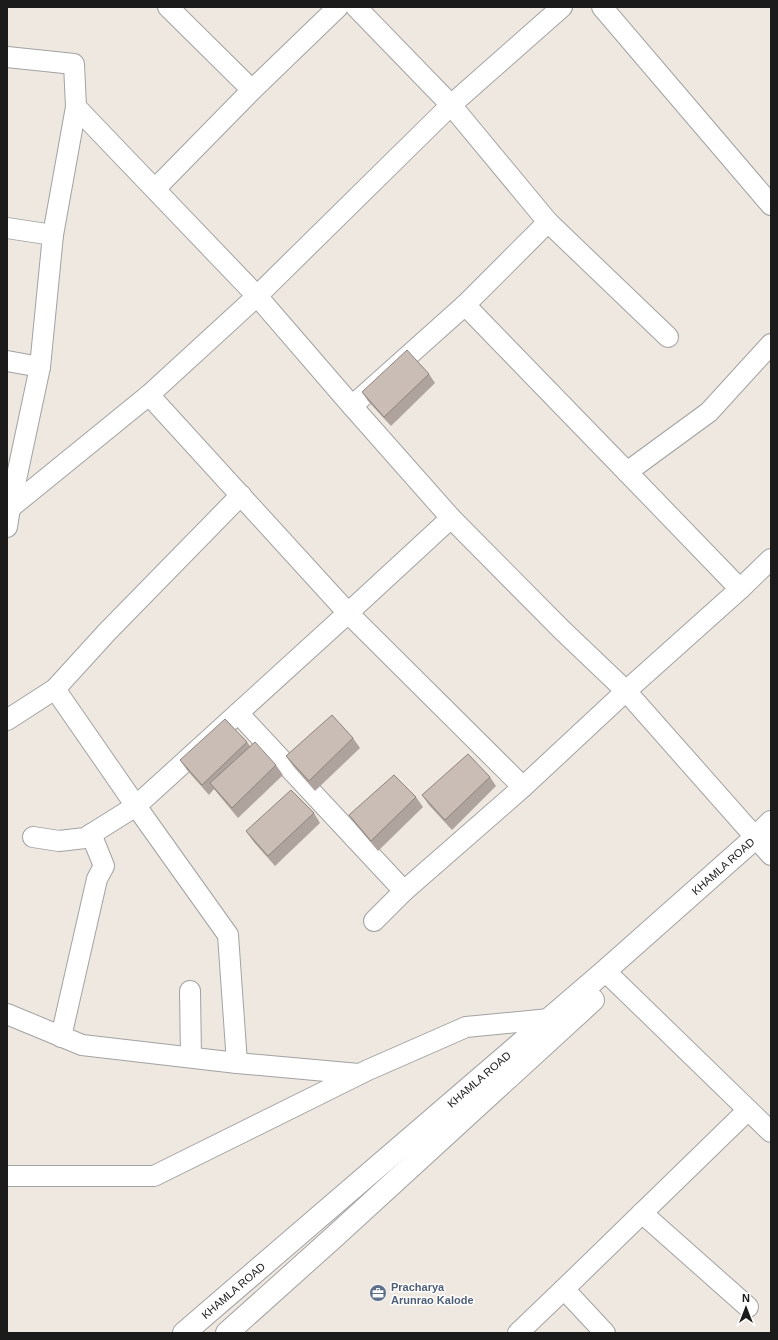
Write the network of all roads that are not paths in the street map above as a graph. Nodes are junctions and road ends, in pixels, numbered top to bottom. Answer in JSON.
{"nodes":[{"id":1,"x":168,"y":7,"type":"edge"},
{"id":2,"x":338,"y":7,"type":"edge"},
{"id":3,"x":356,"y":7,"type":"edge"},
{"id":4,"x":562,"y":7,"type":"edge"},
{"id":5,"x":602,"y":7,"type":"edge"},
{"id":6,"x":7,"y":57,"type":"edge"},
{"id":7,"x":252,"y":90,"type":"junction"},
{"id":8,"x":451,"y":105,"type":"junction"},
{"id":9,"x":76,"y":106,"type":"junction"},
{"id":10,"x":155,"y":189,"type":"junction"},
{"id":11,"x":771,"y":205,"type":"edge"},
{"id":12,"x":548,"y":222,"type":"junction"},
{"id":13,"x":7,"y":228,"type":"edge"},
{"id":14,"x":53,"y":235,"type":"junction"},
{"id":15,"x":257,"y":296,"type":"junction"},
{"id":16,"x":465,"y":304,"type":"junction"},
{"id":17,"x":668,"y":337,"type":"dead end"},
{"id":18,"x":771,"y":344,"type":"edge"},
{"id":19,"x":7,"y":361,"type":"edge"},
{"id":20,"x":40,"y":367,"type":"junction"},
{"id":21,"x":149,"y":395,"type":"junction"},
{"id":22,"x":352,"y":406,"type":"junction"},
{"id":23,"x":626,"y":472,"type":"junction"},
{"id":24,"x":11,"y":486,"type":"edge"},
{"id":25,"x":241,"y":495,"type":"junction"},
{"id":26,"x":8,"y":517,"type":"edge"},
{"id":27,"x":451,"y":518,"type":"junction"},
{"id":28,"x":771,"y":559,"type":"edge"},
{"id":29,"x":740,"y":590,"type":"junction"},
{"id":30,"x":348,"y":613,"type":"junction"},
{"id":31,"x":55,"y":689,"type":"junction"},
{"id":32,"x":626,"y":691,"type":"junction"},
{"id":33,"x":238,"y":713,"type":"junction"},
{"id":34,"x":7,"y":720,"type":"edge"},
{"id":35,"x":523,"y":788,"type":"junction"},
{"id":36,"x":136,"y":806,"type":"junction"},
{"id":37,"x":771,"y":822,"type":"edge"},
{"id":38,"x":91,"y":834,"type":"junction"},
{"id":39,"x":33,"y":837,"type":"dead end"},
{"id":40,"x":765,"y":843,"type":"edge"},
{"id":41,"x":404,"y":891,"type":"junction"},
{"id":42,"x":374,"y":921,"type":"dead end"},
{"id":43,"x":610,"y":975,"type":"junction"},
{"id":44,"x":190,"y":991,"type":"dead end"},
{"id":45,"x":7,"y":1014,"type":"edge"},
{"id":46,"x":549,"y":1019,"type":"junction"},
{"id":47,"x":61,"y":1037,"type":"junction"},
{"id":48,"x":191,"y":1057,"type":"junction"},
{"id":49,"x":238,"y":1063,"type":"junction"},
{"id":50,"x":360,"y":1074,"type":"junction"},
{"id":51,"x":748,"y":1110,"type":"junction"},
{"id":52,"x":771,"y":1132,"type":"edge"},
{"id":53,"x":7,"y":1176,"type":"edge"},
{"id":54,"x":642,"y":1213,"type":"junction"},
{"id":55,"x":564,"y":1289,"type":"junction"},
{"id":56,"x":748,"y":1307,"type":"dead end"},
{"id":57,"x":184,"y":1333,"type":"edge"},
{"id":58,"x":227,"y":1333,"type":"edge"},
{"id":59,"x":518,"y":1333,"type":"edge"},
{"id":60,"x":605,"y":1333,"type":"edge"}],
"edges":[{"from":1,"to":7,"type":"street"},
{"from":2,"to":7,"type":"street"},
{"from":3,"to":8,"type":"street"},
{"from":4,"to":8,"type":"street"},
{"from":5,"to":11,"type":"street"},
{"from":6,"to":9,"type":"street"},
{"from":7,"to":10,"type":"street"},
{"from":8,"to":12,"type":"street"},
{"from":8,"to":15,"type":"street"},
{"from":9,"to":10,"type":"street"},
{"from":9,"to":14,"type":"street"},
{"from":10,"to":15,"type":"street"},
{"from":12,"to":16,"type":"street"},
{"from":12,"to":17,"type":"street"},
{"from":13,"to":14,"type":"street"},
{"from":14,"to":20,"type":"street"},
{"from":15,"to":21,"type":"street"},
{"from":15,"to":22,"type":"street"},
{"from":16,"to":22,"type":"street"},
{"from":16,"to":23,"type":"street"},
{"from":18,"to":23,"type":"street"},
{"from":19,"to":20,"type":"street"},
{"from":20,"to":24,"type":"street"},
{"from":21,"to":25,"type":"street"},
{"from":21,"to":26,"type":"street"},
{"from":22,"to":27,"type":"street"},
{"from":23,"to":29,"type":"street"},
{"from":24,"to":26,"type":"street"},
{"from":25,"to":30,"type":"street"},
{"from":25,"to":31,"type":"street"},
{"from":27,"to":30,"type":"street"},
{"from":27,"to":32,"type":"street"},
{"from":28,"to":29,"type":"street"},
{"from":29,"to":32,"type":"street"},
{"from":30,"to":33,"type":"street"},
{"from":30,"to":35,"type":"street"},
{"from":31,"to":34,"type":"street"},
{"from":31,"to":36,"type":"street"},
{"from":32,"to":35,"type":"street"},
{"from":32,"to":40,"type":"street"},
{"from":33,"to":36,"type":"street"},
{"from":33,"to":41,"type":"street"},
{"from":35,"to":41,"type":"street"},
{"from":36,"to":38,"type":"street"},
{"from":36,"to":49,"type":"street"},
{"from":37,"to":40,"type":"street","name":"KHAMLA ROAD"},
{"from":38,"to":39,"type":"street"},
{"from":38,"to":47,"type":"street"},
{"from":40,"to":43,"type":"street","name":"KHAMLA ROAD"},
{"from":41,"to":42,"type":"street"},
{"from":43,"to":46,"type":"street","name":"KHAMLA ROAD"},
{"from":43,"to":51,"type":"street"},
{"from":43,"to":58,"type":"street","name":"KHAMLA ROAD"},
{"from":44,"to":48,"type":"street"},
{"from":45,"to":47,"type":"street"},
{"from":46,"to":50,"type":"street"},
{"from":46,"to":57,"type":"street","name":"KHAMLA ROAD"},
{"from":47,"to":48,"type":"street"},
{"from":48,"to":49,"type":"street"},
{"from":49,"to":50,"type":"street"},
{"from":50,"to":53,"type":"street"},
{"from":51,"to":52,"type":"street"},
{"from":51,"to":54,"type":"street"},
{"from":54,"to":55,"type":"street"},
{"from":54,"to":56,"type":"street"},
{"from":55,"to":59,"type":"street"},
{"from":55,"to":60,"type":"street"}]}
